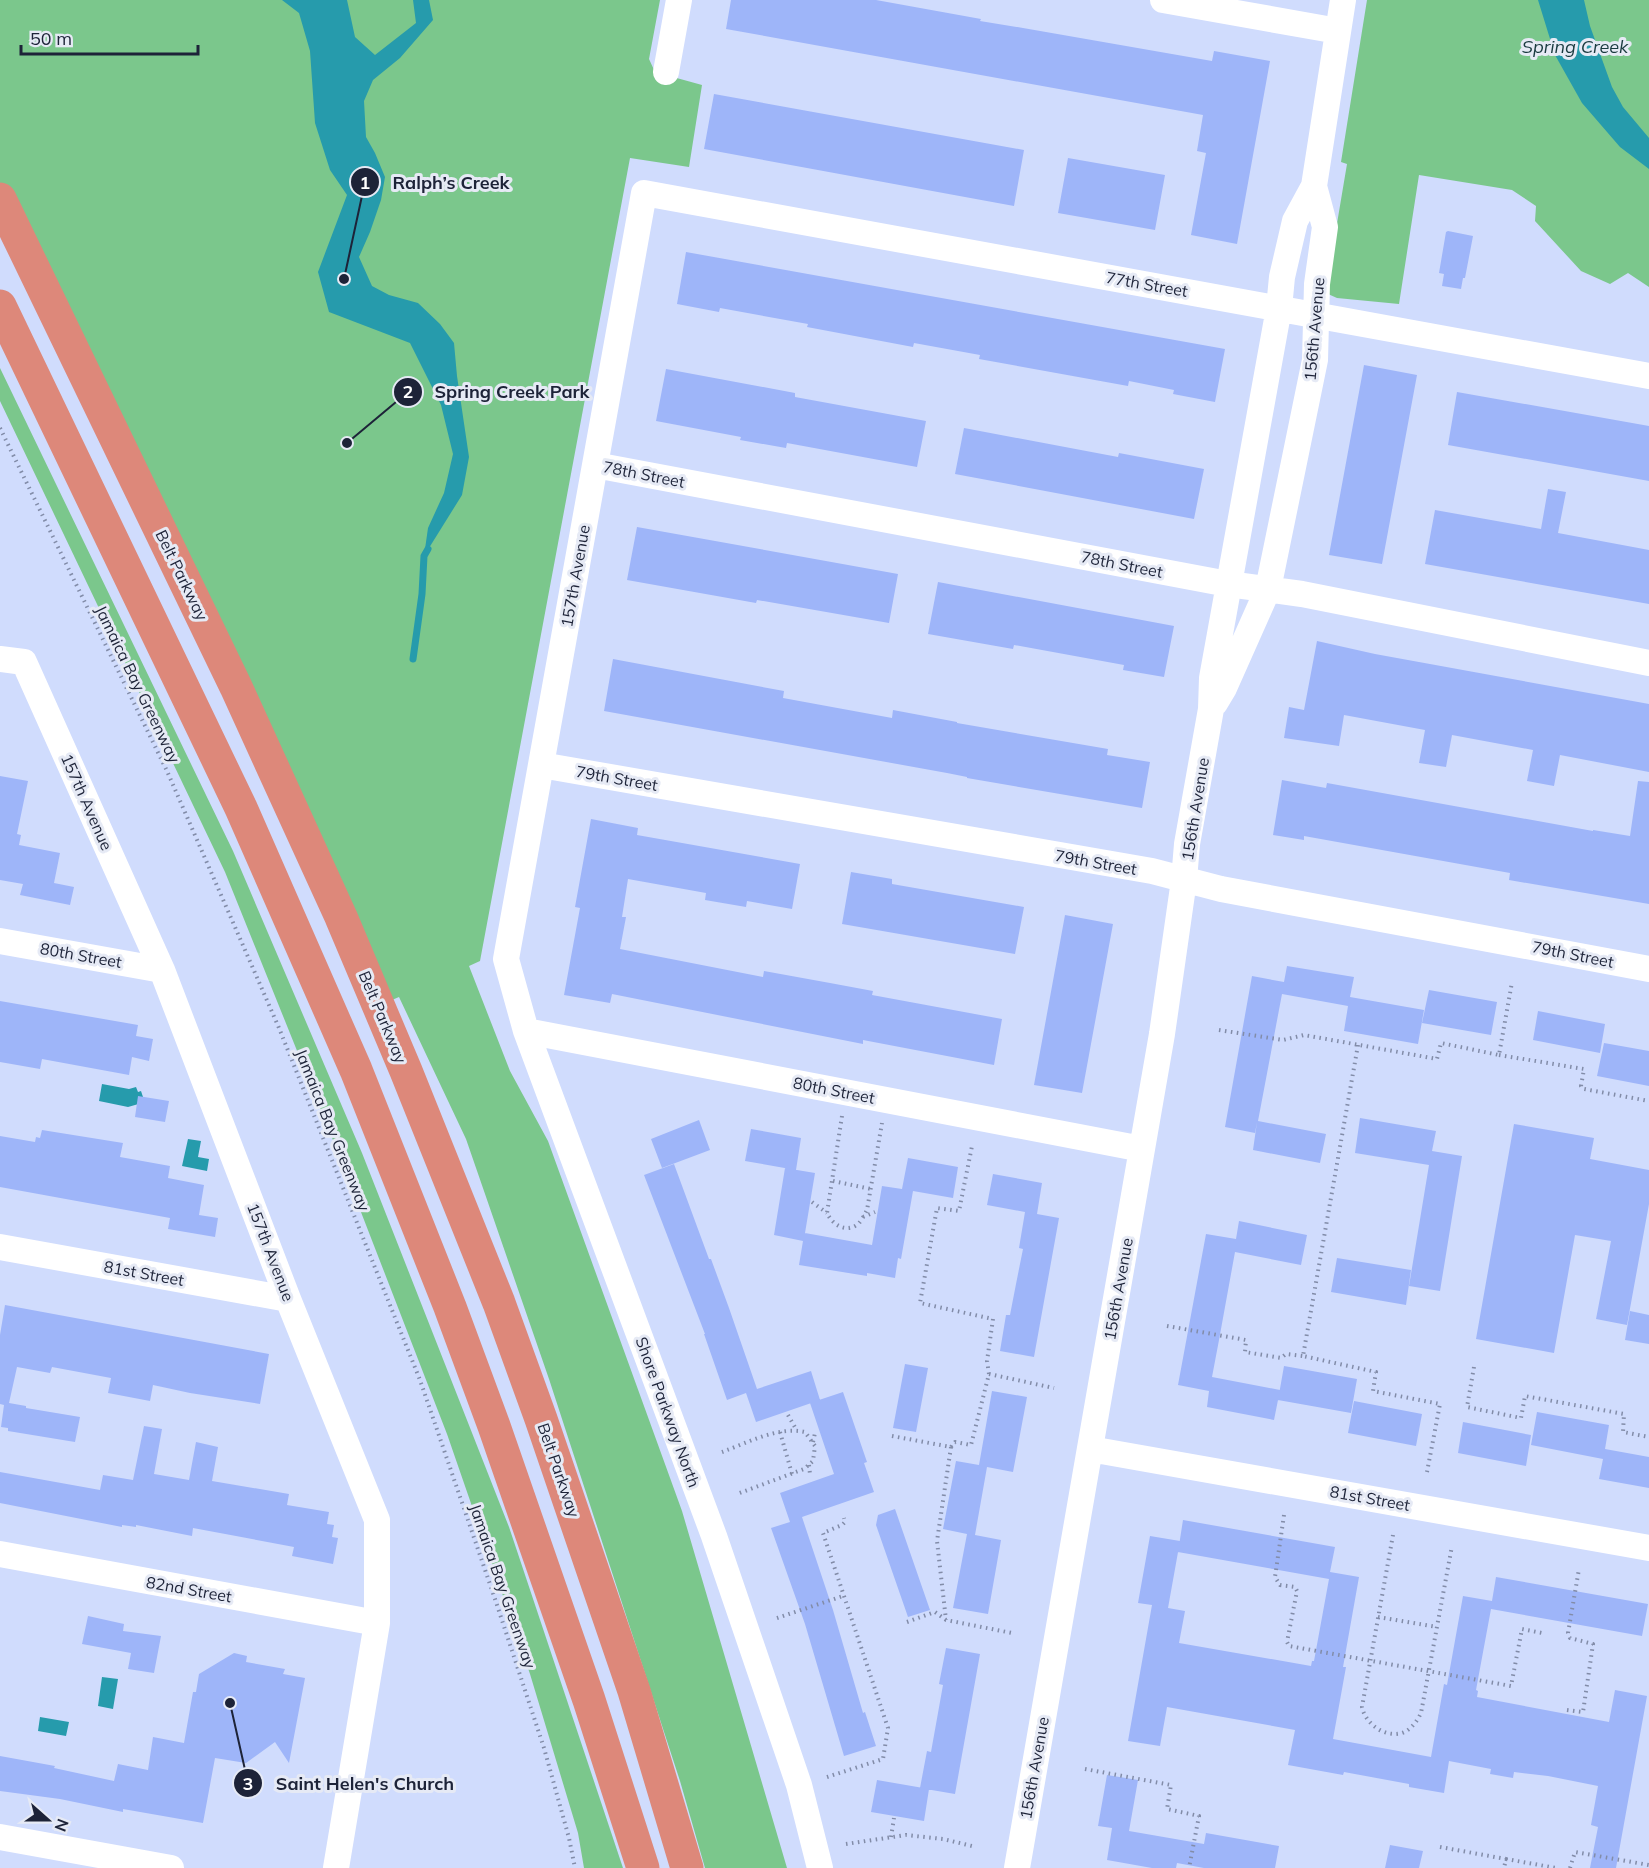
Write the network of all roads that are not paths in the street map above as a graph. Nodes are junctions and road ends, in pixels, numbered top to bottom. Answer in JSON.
{"nodes":[{"id":1,"x":679,"y":0,"type":"edge"},
{"id":2,"x":1163,"y":0,"type":"edge"},
{"id":3,"x":1343,"y":0,"type":"edge"},
{"id":4,"x":1338,"y":31,"type":"junction"},
{"id":5,"x":666,"y":72,"type":"dead end"},
{"id":6,"x":1314,"y":186,"type":"junction"},
{"id":7,"x":645,"y":193,"type":"joint"},
{"id":8,"x":0,"y":199,"type":"edge"},
{"id":9,"x":0,"y":306,"type":"edge"},
{"id":10,"x":1279,"y":308,"type":"junction"},
{"id":11,"x":1317,"y":315,"type":"junction"},
{"id":12,"x":1649,"y":376,"type":"edge"},
{"id":13,"x":595,"y":465,"type":"junction"},
{"id":14,"x":1228,"y":584,"type":"junction"},
{"id":15,"x":1268,"y":589,"type":"junction"},
{"id":16,"x":12,"y":660,"type":"edge"},
{"id":17,"x":1649,"y":663,"type":"edge"},
{"id":18,"x":1211,"y":709,"type":"junction"},
{"id":19,"x":541,"y":765,"type":"junction"},
{"id":20,"x":1184,"y":880,"type":"junction"},
{"id":21,"x":0,"y":941,"type":"edge"},
{"id":22,"x":506,"y":959,"type":"joint"},
{"id":23,"x":1649,"y":969,"type":"edge"},
{"id":24,"x":162,"y":970,"type":"junction"},
{"id":25,"x":526,"y":1031,"type":"junction"},
{"id":26,"x":1142,"y":1149,"type":"junction"},
{"id":27,"x":0,"y":1247,"type":"edge"},
{"id":28,"x":288,"y":1299,"type":"junction"},
{"id":29,"x":1090,"y":1449,"type":"junction"},
{"id":30,"x":1649,"y":1548,"type":"edge"},
{"id":31,"x":0,"y":1554,"type":"edge"},
{"id":32,"x":377,"y":1623,"type":"junction"},
{"id":33,"x":0,"y":1837,"type":"edge"},
{"id":34,"x":171,"y":1868,"type":"edge"},
{"id":35,"x":336,"y":1868,"type":"edge"},
{"id":36,"x":643,"y":1868,"type":"edge"},
{"id":37,"x":687,"y":1868,"type":"edge"},
{"id":38,"x":820,"y":1868,"type":"edge"},
{"id":39,"x":1017,"y":1868,"type":"edge"}],
"edges":[{"from":1,"to":5,"type":"street"},
{"from":2,"to":4,"type":"street"},
{"from":3,"to":4,"type":"street","name":"156th Avenue"},
{"from":4,"to":6,"type":"street","name":"156th Avenue"},
{"from":6,"to":10,"type":"street","name":"156th Avenue"},
{"from":6,"to":11,"type":"street","name":"156th Avenue"},
{"from":7,"to":10,"type":"street","name":"77th Street"},
{"from":7,"to":13,"type":"street","name":"157th Avenue"},
{"from":8,"to":37,"type":"highway","name":"Belt Parkway"},
{"from":9,"to":36,"type":"highway"},
{"from":10,"to":11,"type":"street","name":"77th Street"},
{"from":10,"to":14,"type":"street","name":"156th Avenue"},
{"from":11,"to":12,"type":"street","name":"77th Street"},
{"from":11,"to":15,"type":"street","name":"156th Avenue"},
{"from":13,"to":14,"type":"street","name":"78th Street"},
{"from":13,"to":19,"type":"street","name":"157th Avenue"},
{"from":14,"to":15,"type":"street","name":"78th Street"},
{"from":14,"to":18,"type":"street","name":"156th Avenue"},
{"from":15,"to":17,"type":"street","name":"78th Street"},
{"from":15,"to":18,"type":"street","name":"156th Avenue"},
{"from":16,"to":24,"type":"street","name":"157th Avenue"},
{"from":18,"to":20,"type":"street","name":"156th Avenue"},
{"from":19,"to":20,"type":"street","name":"79th Street"},
{"from":19,"to":22,"type":"street","name":"157th Avenue"},
{"from":20,"to":23,"type":"street","name":"79th Street"},
{"from":20,"to":26,"type":"street","name":"156th Avenue"},
{"from":21,"to":24,"type":"street","name":"80th Street"},
{"from":22,"to":25,"type":"street","name":"Shore Parkway North"},
{"from":24,"to":28,"type":"street","name":"157th Avenue"},
{"from":25,"to":26,"type":"street","name":"80th Street"},
{"from":25,"to":38,"type":"street","name":"Shore Parkway North"},
{"from":26,"to":29,"type":"street","name":"156th Avenue"},
{"from":27,"to":28,"type":"street","name":"81st Street"},
{"from":28,"to":32,"type":"street","name":"157th Avenue"},
{"from":29,"to":30,"type":"street","name":"81st Street"},
{"from":29,"to":39,"type":"street","name":"156th Avenue"},
{"from":31,"to":32,"type":"street","name":"82nd Street"},
{"from":32,"to":35,"type":"street","name":"157th Avenue"},
{"from":33,"to":34,"type":"street"}]}
